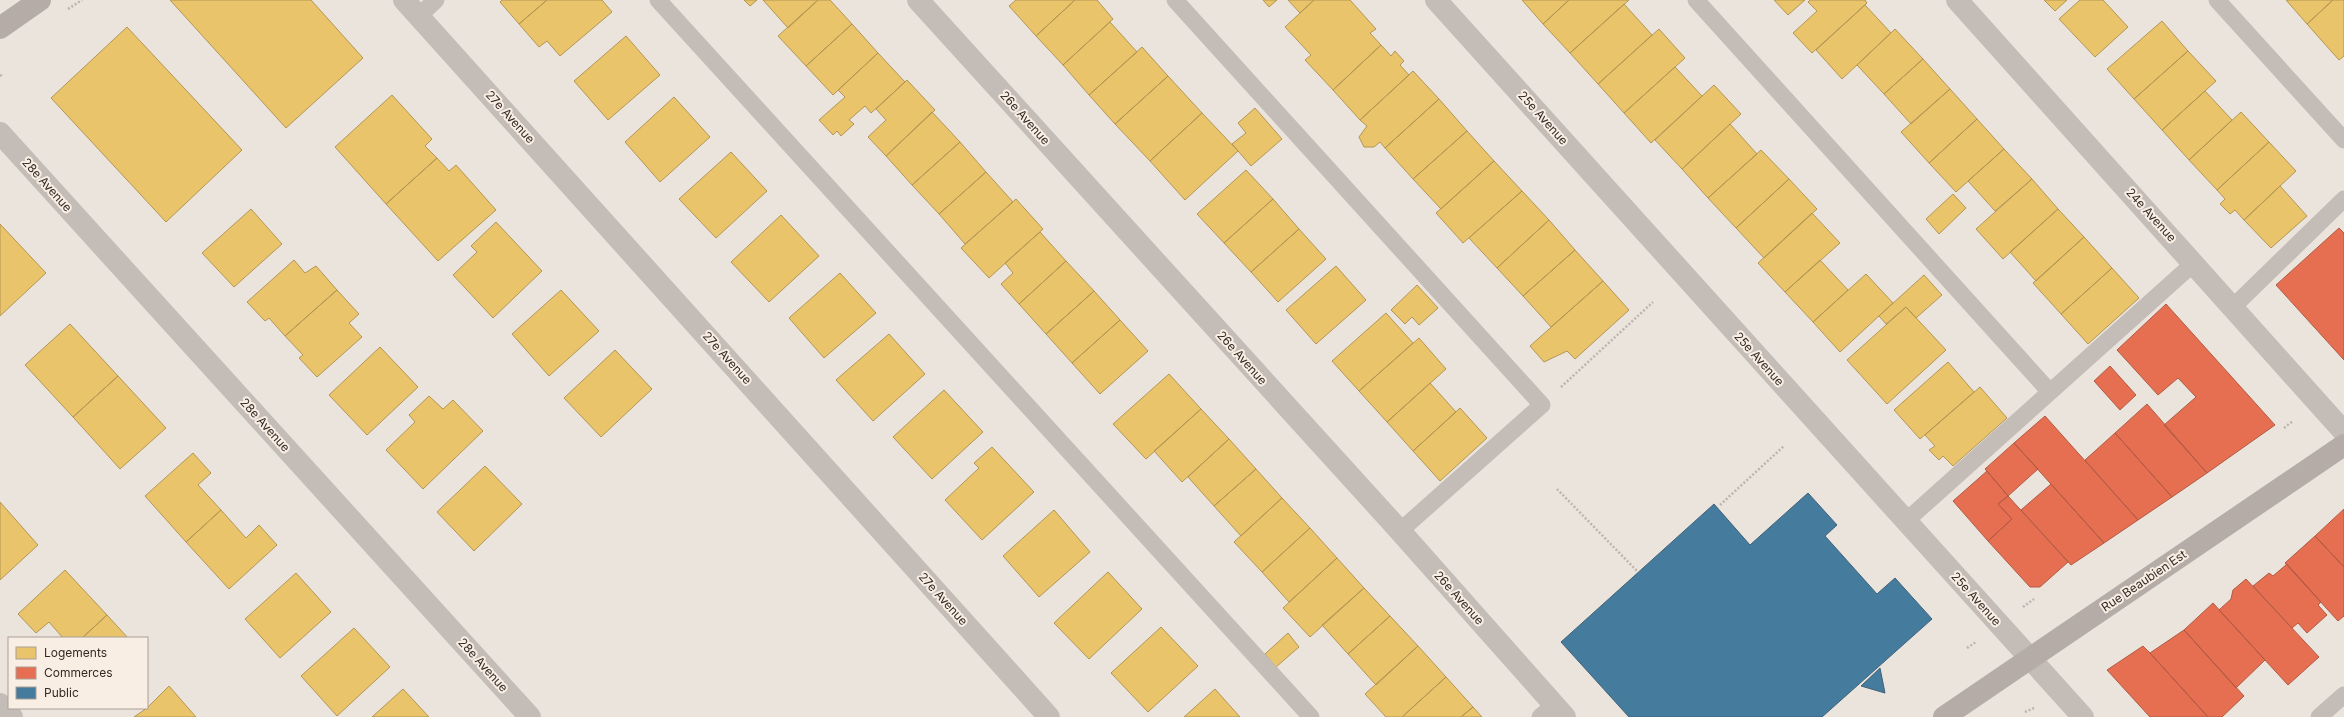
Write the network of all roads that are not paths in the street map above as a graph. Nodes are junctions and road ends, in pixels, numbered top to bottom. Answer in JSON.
{"nodes":[{"id":1,"x":40,"y":0,"type":"edge"},
{"id":2,"x":404,"y":0,"type":"edge"},
{"id":3,"x":436,"y":0,"type":"edge"},
{"id":4,"x":658,"y":0,"type":"edge"},
{"id":5,"x":918,"y":0,"type":"edge"},
{"id":6,"x":1175,"y":0,"type":"edge"},
{"id":7,"x":1436,"y":0,"type":"edge"},
{"id":8,"x":1696,"y":0,"type":"edge"},
{"id":9,"x":1956,"y":0,"type":"edge"},
{"id":10,"x":2217,"y":0,"type":"edge"},
{"id":11,"x":419,"y":16,"type":"junction"},
{"id":12,"x":0,"y":28,"type":"edge"},
{"id":13,"x":0,"y":133,"type":"edge"},
{"id":14,"x":2344,"y":140,"type":"edge"},
{"id":15,"x":2344,"y":200,"type":"edge"},
{"id":16,"x":2194,"y":263,"type":"junction"},
{"id":17,"x":2233,"y":307,"type":"junction"},
{"id":18,"x":2050,"y":392,"type":"junction"},
{"id":19,"x":2344,"y":432,"type":"edge"},
{"id":20,"x":2344,"y":445,"type":"edge"},
{"id":21,"x":1906,"y":521,"type":"junction"},
{"id":22,"x":1400,"y":531,"type":"junction"},
{"id":23,"x":2029,"y":659,"type":"junction"},
{"id":24,"x":0,"y":704,"type":"edge"},
{"id":25,"x":2341,"y":704,"type":"edge"},
{"id":26,"x":1553,"y":713,"type":"edge"},
{"id":27,"x":12,"y":717,"type":"edge"},
{"id":28,"x":530,"y":717,"type":"edge"},
{"id":29,"x":1049,"y":717,"type":"edge"},
{"id":30,"x":1311,"y":717,"type":"edge"},
{"id":31,"x":1944,"y":717,"type":"edge"},
{"id":32,"x":2083,"y":717,"type":"edge"},
{"id":33,"x":2319,"y":717,"type":"edge"}],
"edges":[{"from":1,"to":12,"type":"street"},
{"from":2,"to":11,"type":"street","name":"27e Avenue"},
{"from":3,"to":11,"type":"lane"},
{"from":4,"to":30,"type":"lane"},
{"from":5,"to":22,"type":"street","name":"26e Avenue"},
{"from":6,"to":22,"type":"lane"},
{"from":7,"to":21,"type":"street","name":"25e Avenue"},
{"from":8,"to":18,"type":"lane"},
{"from":9,"to":16,"type":"street","name":"24e Avenue"},
{"from":10,"to":14,"type":"lane"},
{"from":11,"to":29,"type":"street","name":"27e Avenue"},
{"from":13,"to":28,"type":"street","name":"28e Avenue"},
{"from":15,"to":17,"type":"lane"},
{"from":16,"to":17,"type":"street","name":"24e Avenue"},
{"from":16,"to":18,"type":"lane"},
{"from":17,"to":19,"type":"street","name":"24e Avenue"},
{"from":18,"to":21,"type":"lane"},
{"from":20,"to":23,"type":"street","name":"Rue Beaubien Est"},
{"from":21,"to":23,"type":"street","name":"25e Avenue"},
{"from":22,"to":26,"type":"street","name":"26e Avenue"},
{"from":23,"to":31,"type":"street","name":"Rue Beaubien Est"},
{"from":23,"to":32,"type":"street","name":"25e Avenue"},
{"from":24,"to":27,"type":"street"},
{"from":25,"to":33,"type":"lane"}]}
